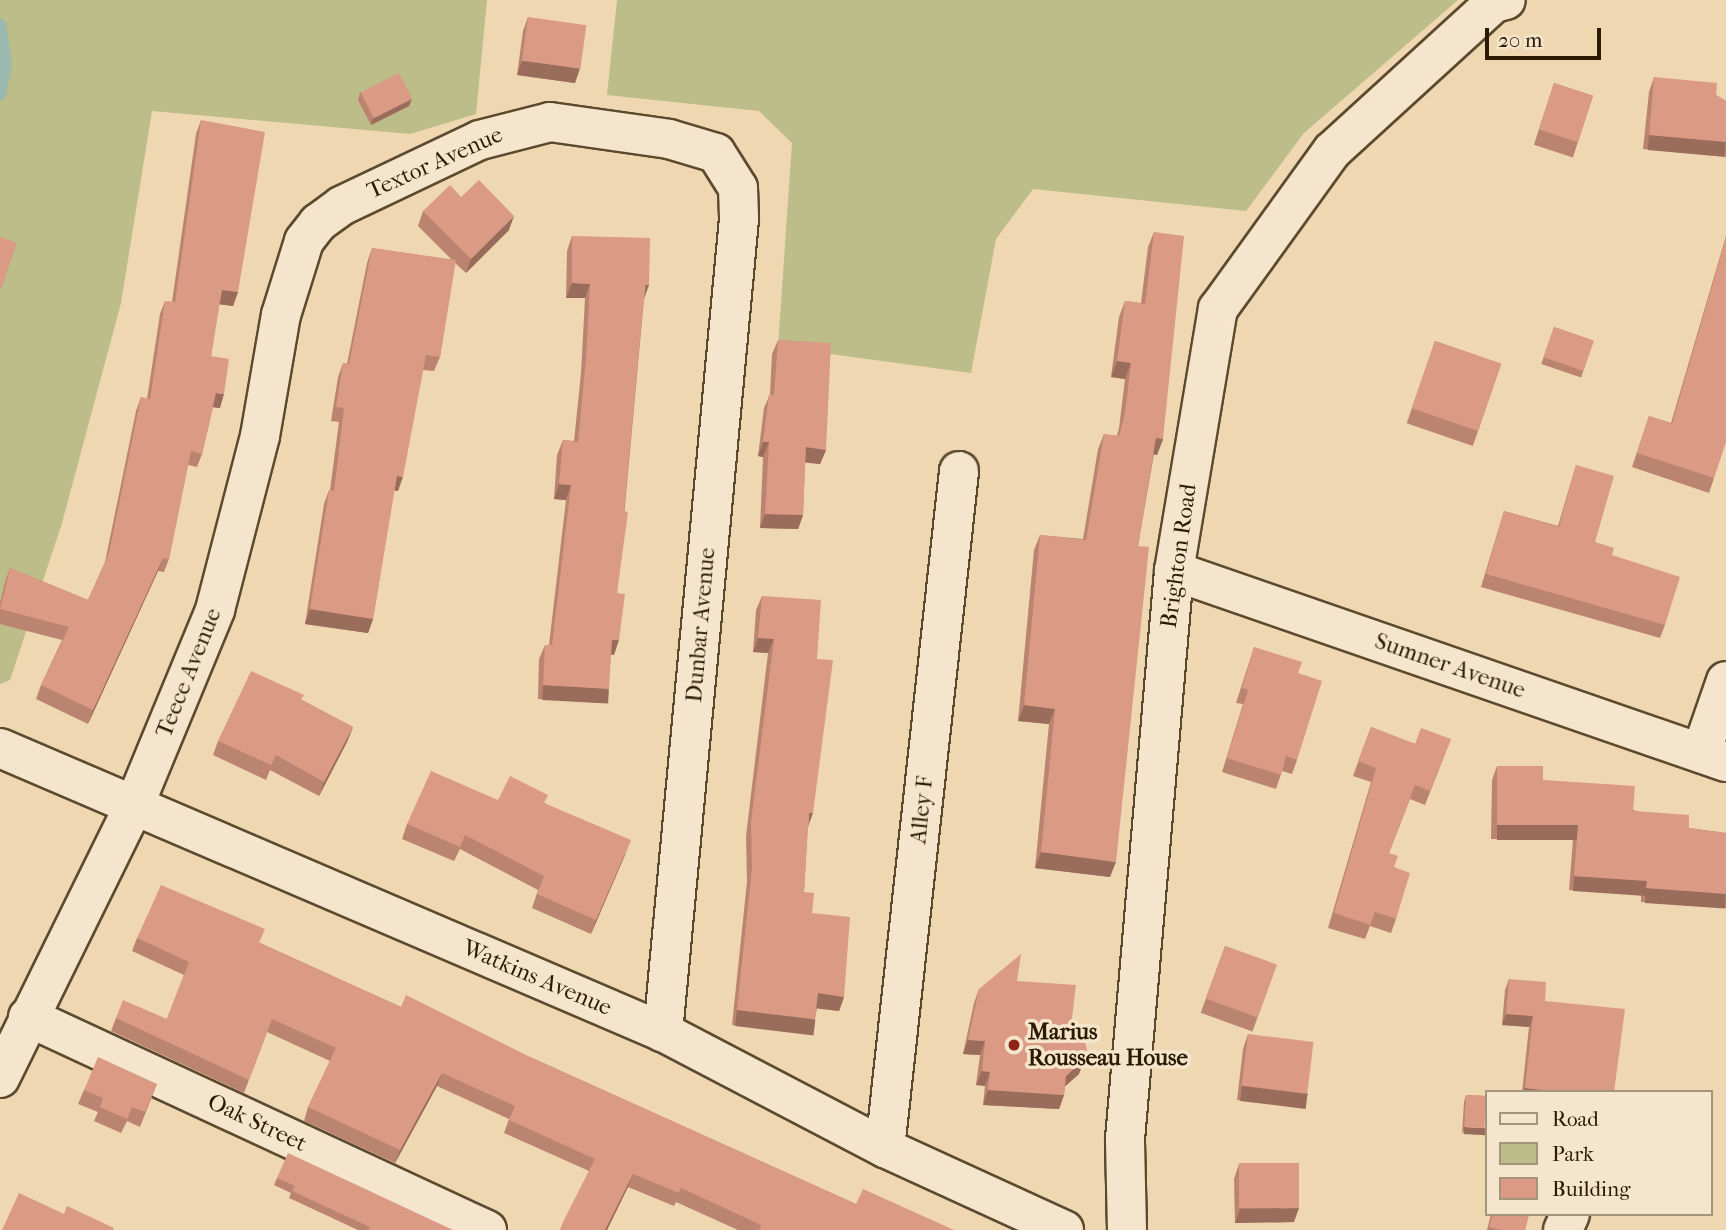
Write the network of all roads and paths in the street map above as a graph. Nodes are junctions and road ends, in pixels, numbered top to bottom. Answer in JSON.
{"nodes":[{"id":1,"x":1506,"y":0,"type":"edge"},
{"id":2,"x":739,"y":219,"type":"joint"},
{"id":3,"x":304,"y":241,"type":"joint"},
{"id":4,"x":959,"y":471,"type":"dead end"},
{"id":5,"x":1174,"y":571,"type":"junction"},
{"id":6,"x":1726,"y":681,"type":"edge"},
{"id":7,"x":0,"y":748,"type":"edge"},
{"id":8,"x":1713,"y":757,"type":"edge"},
{"id":9,"x":134,"y":806,"type":"junction"},
{"id":10,"x":28,"y":1017,"type":"junction"},
{"id":11,"x":663,"y":1032,"type":"junction"},
{"id":12,"x":0,"y":1078,"type":"edge"},
{"id":13,"x":884,"y":1149,"type":"junction"},
{"id":14,"x":487,"y":1230,"type":"edge"},
{"id":15,"x":1064,"y":1230,"type":"edge"},
{"id":16,"x":1127,"y":1230,"type":"edge"}],
"edges":[{"from":1,"to":5,"type":"street","name":"Brighton Road"},
{"from":2,"to":3,"type":"street","name":"Textor Avenue"},
{"from":2,"to":11,"type":"street","name":"Dunbar Avenue"},
{"from":3,"to":9,"type":"street","name":"Teece Avenue"},
{"from":4,"to":13,"type":"street","name":"Alley F"},
{"from":5,"to":8,"type":"street","name":"Sumner Avenue"},
{"from":5,"to":16,"type":"street","name":"Brighton Road"},
{"from":6,"to":8,"type":"street"},
{"from":7,"to":9,"type":"street","name":"Watkins Avenue"},
{"from":9,"to":10,"type":"street","name":"Teece Avenue"},
{"from":9,"to":11,"type":"street","name":"Watkins Avenue"},
{"from":10,"to":12,"type":"street","name":"Teece Avenue"},
{"from":10,"to":14,"type":"street","name":"Oak Street"},
{"from":11,"to":13,"type":"street","name":"Watkins Avenue"},
{"from":13,"to":15,"type":"street","name":"Watkins Avenue"}]}
